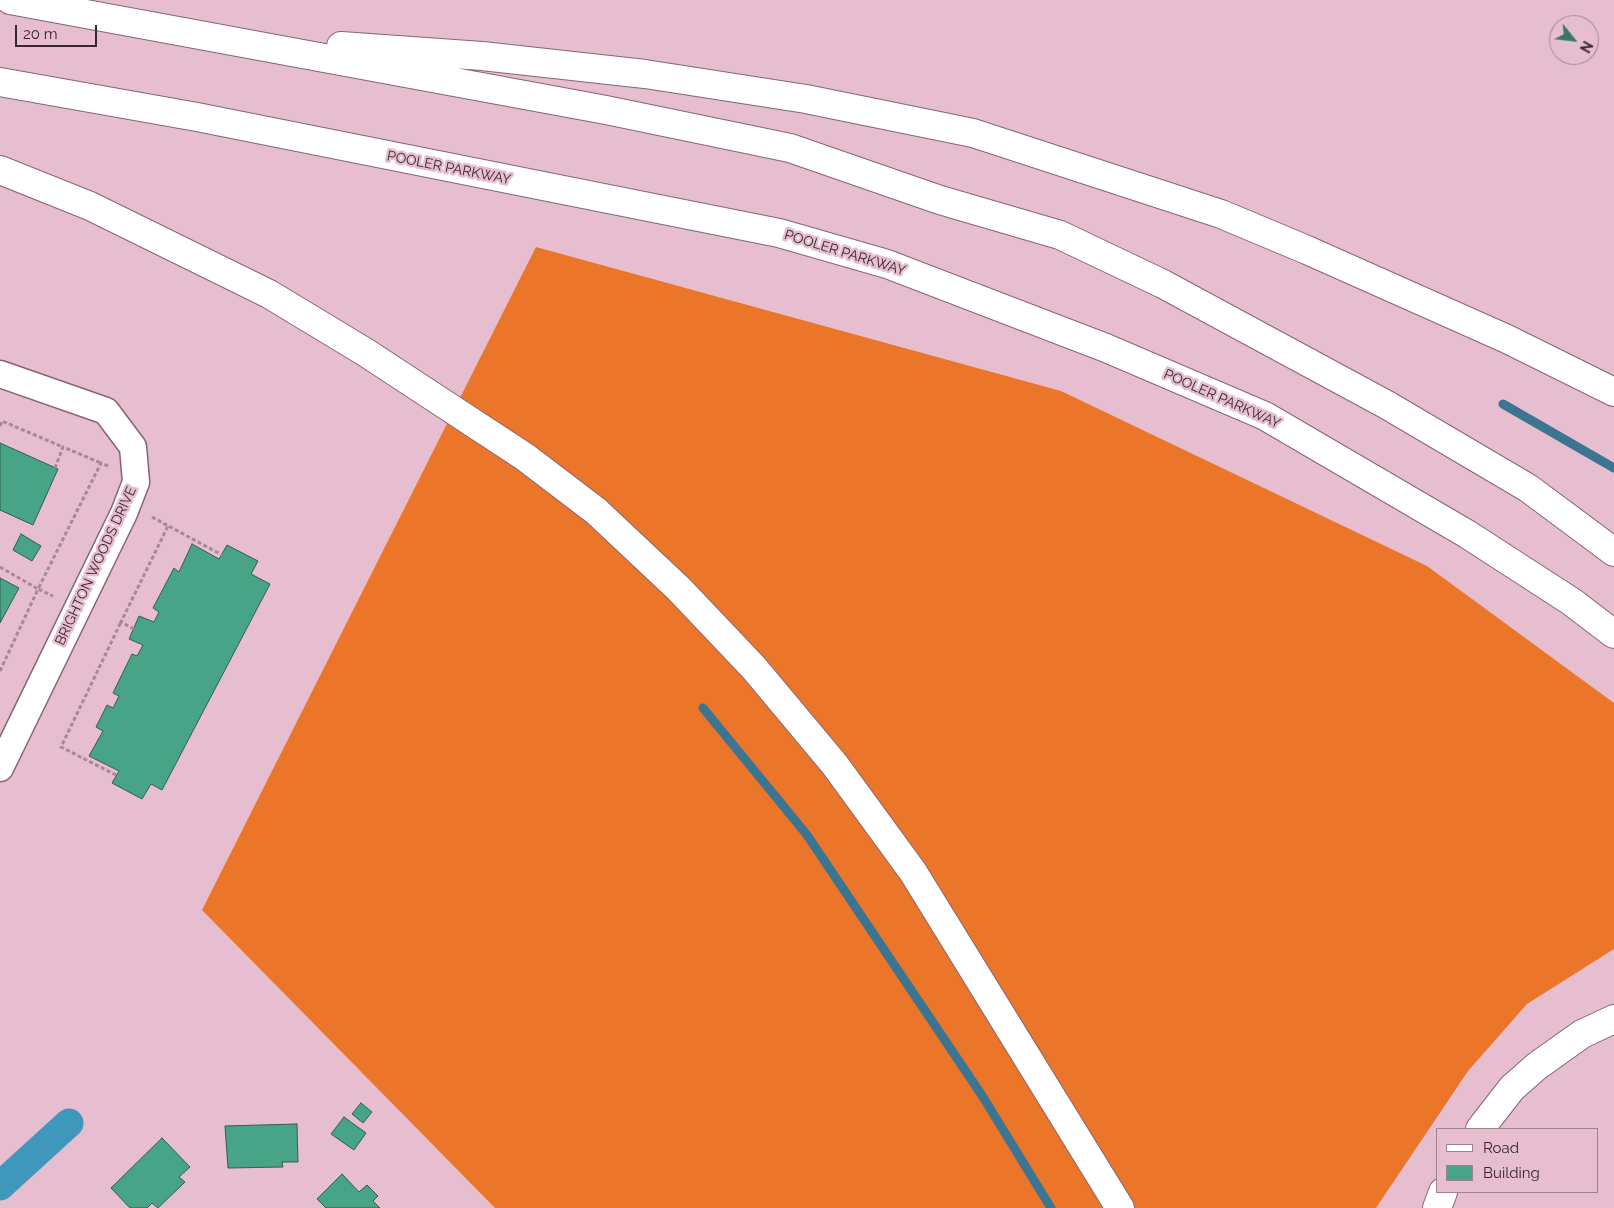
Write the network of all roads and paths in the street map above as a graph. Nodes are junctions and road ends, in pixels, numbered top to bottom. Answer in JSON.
{"nodes":[{"id":1,"x":10,"y":0,"type":"edge"},
{"id":2,"x":202,"y":37,"type":"junction"},
{"id":3,"x":0,"y":82,"type":"edge"},
{"id":4,"x":0,"y":170,"type":"edge"},
{"id":5,"x":0,"y":374,"type":"edge"},
{"id":6,"x":1614,"y":392,"type":"edge"},
{"id":7,"x":1,"y":421,"type":"edge"},
{"id":8,"x":0,"y":426,"type":"edge"},
{"id":9,"x":63,"y":447,"type":"junction"},
{"id":10,"x":101,"y":463,"type":"junction"},
{"id":11,"x":55,"y":468,"type":"dead end"},
{"id":12,"x":135,"y":478,"type":"junction"},
{"id":13,"x":127,"y":504,"type":"junction"},
{"id":14,"x":168,"y":526,"type":"junction"},
{"id":15,"x":1614,"y":552,"type":"edge"},
{"id":16,"x":222,"y":555,"type":"dead end"},
{"id":17,"x":0,"y":567,"type":"edge"},
{"id":18,"x":38,"y":589,"type":"junction"},
{"id":19,"x":77,"y":609,"type":"junction"},
{"id":20,"x":121,"y":622,"type":"junction"},
{"id":21,"x":134,"y":629,"type":"dead end"},
{"id":22,"x":1614,"y":634,"type":"edge"},
{"id":23,"x":0,"y":671,"type":"edge"},
{"id":24,"x":0,"y":768,"type":"edge"},
{"id":25,"x":116,"y":775,"type":"dead end"},
{"id":26,"x":1614,"y":1019,"type":"edge"},
{"id":27,"x":1481,"y":1128,"type":"edge"},
{"id":28,"x":1443,"y":1193,"type":"edge"},
{"id":29,"x":1120,"y":1208,"type":"edge"},
{"id":30,"x":1436,"y":1208,"type":"edge"}],
"edges":[{"from":1,"to":2,"type":"main road"},
{"from":2,"to":6,"type":"main road"},
{"from":2,"to":15,"type":"main road"},
{"from":3,"to":22,"type":"main road","name":"POOLER PARKWAY"},
{"from":4,"to":29,"type":"main road"},
{"from":5,"to":12,"type":"street","name":"BRIGHTON WOODS DRIVE"},
{"from":7,"to":8,"type":"path"},
{"from":7,"to":9,"type":"path"},
{"from":9,"to":10,"type":"path"},
{"from":9,"to":11,"type":"path"},
{"from":10,"to":12,"type":"path"},
{"from":10,"to":18,"type":"path"},
{"from":12,"to":13,"type":"street","name":"BRIGHTON WOODS DRIVE"},
{"from":13,"to":14,"type":"path"},
{"from":13,"to":19,"type":"street","name":"BRIGHTON WOODS DRIVE"},
{"from":14,"to":16,"type":"path"},
{"from":14,"to":20,"type":"path"},
{"from":17,"to":18,"type":"path"},
{"from":18,"to":19,"type":"path"},
{"from":18,"to":23,"type":"path"},
{"from":19,"to":24,"type":"street","name":"BRIGHTON WOODS DRIVE"},
{"from":20,"to":21,"type":"path"},
{"from":20,"to":25,"type":"path"},
{"from":26,"to":27,"type":"main road"},
{"from":28,"to":30,"type":"main road"}]}
